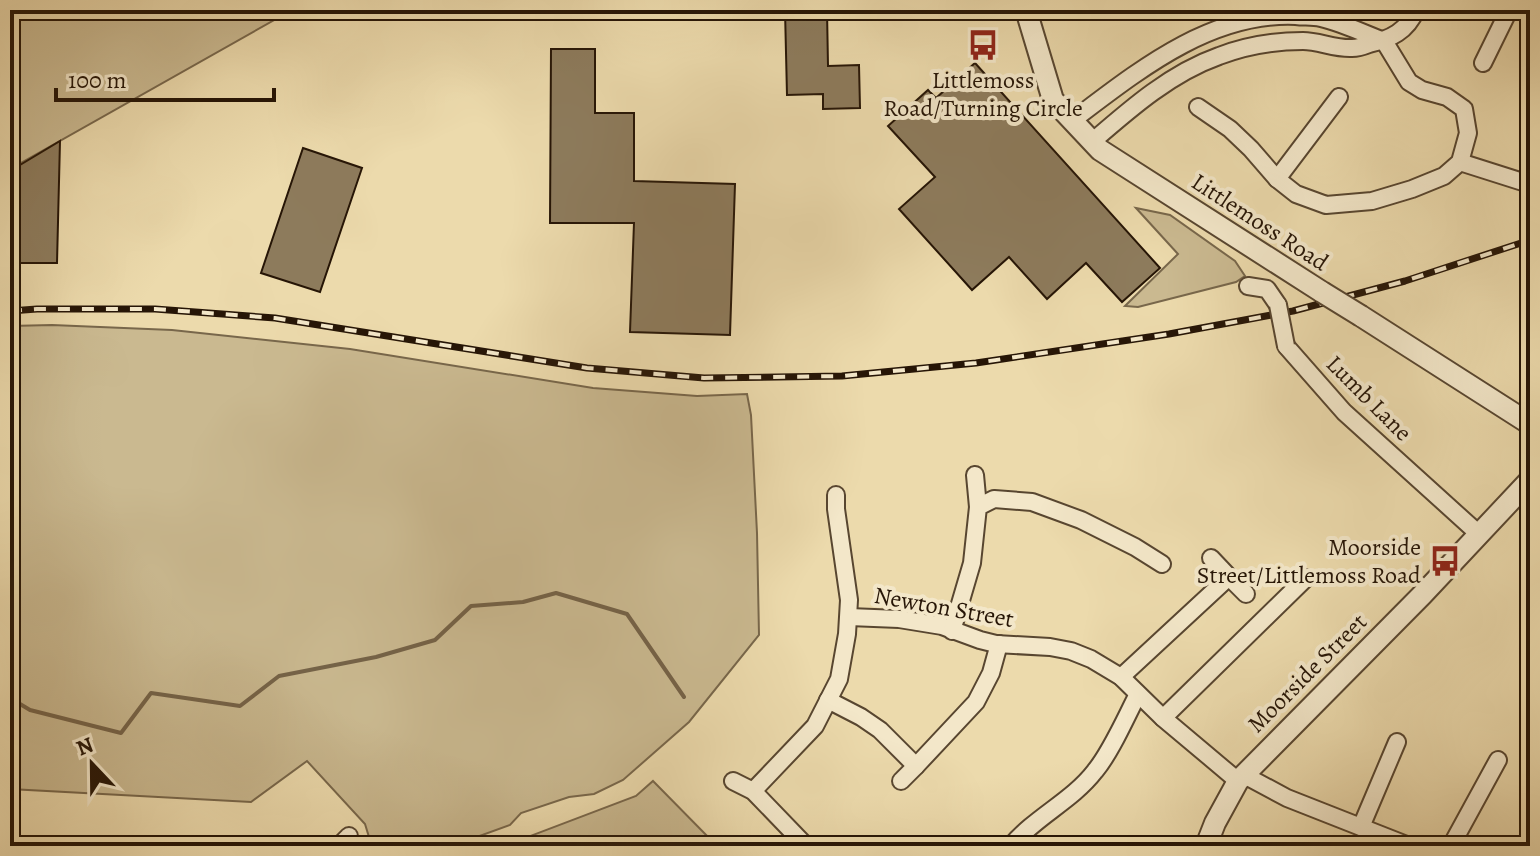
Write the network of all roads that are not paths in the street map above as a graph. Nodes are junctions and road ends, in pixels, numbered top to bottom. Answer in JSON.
{"nodes":[{"id":1,"x":1026,"y":10,"type":"edge"},
{"id":2,"x":1416,"y":10,"type":"edge"},
{"id":3,"x":1509,"y":10,"type":"edge"},
{"id":4,"x":1384,"y":41,"type":"junction"},
{"id":5,"x":1483,"y":63,"type":"dead end"},
{"id":6,"x":1339,"y":97,"type":"dead end"},
{"id":7,"x":1198,"y":107,"type":"dead end"},
{"id":8,"x":1073,"y":120,"type":"junction"},
{"id":9,"x":1093,"y":141,"type":"junction"},
{"id":10,"x":1460,"y":162,"type":"junction"},
{"id":11,"x":1277,"y":179,"type":"junction"},
{"id":12,"x":1523,"y":182,"type":"dead end"},
{"id":13,"x":1248,"y":286,"type":"dead end"},
{"id":14,"x":1530,"y":424,"type":"edge"},
{"id":15,"x":975,"y":475,"type":"dead end"},
{"id":16,"x":1530,"y":480,"type":"edge"},
{"id":17,"x":836,"y":495,"type":"dead end"},
{"id":18,"x":978,"y":507,"type":"junction"},
{"id":19,"x":1480,"y":535,"type":"junction"},
{"id":20,"x":1211,"y":558,"type":"dead end"},
{"id":21,"x":1162,"y":564,"type":"dead end"},
{"id":22,"x":1229,"y":577,"type":"junction"},
{"id":23,"x":1306,"y":578,"type":"dead end"},
{"id":24,"x":1246,"y":594,"type":"dead end"},
{"id":25,"x":849,"y":617,"type":"junction"},
{"id":26,"x":952,"y":631,"type":"junction"},
{"id":27,"x":999,"y":644,"type":"junction"},
{"id":28,"x":1121,"y":677,"type":"junction"},
{"id":29,"x":1138,"y":694,"type":"junction"},
{"id":30,"x":828,"y":700,"type":"junction"},
{"id":31,"x":1163,"y":718,"type":"junction"},
{"id":32,"x":1397,"y":742,"type":"dead end"},
{"id":33,"x":1498,"y":760,"type":"dead end"},
{"id":34,"x":916,"y":766,"type":"junction"},
{"id":35,"x":1241,"y":778,"type":"junction"},
{"id":36,"x":733,"y":781,"type":"dead end"},
{"id":37,"x":901,"y":781,"type":"dead end"},
{"id":38,"x":753,"y":791,"type":"junction"},
{"id":39,"x":1361,"y":827,"type":"junction"},
{"id":40,"x":806,"y":846,"type":"edge"},
{"id":41,"x":1011,"y":846,"type":"edge"},
{"id":42,"x":1206,"y":846,"type":"edge"},
{"id":43,"x":1409,"y":846,"type":"edge"},
{"id":44,"x":1451,"y":846,"type":"edge"}],
"edges":[{"from":1,"to":8,"type":"street","name":"Littlemoss Road"},
{"from":2,"to":4,"type":"street"},
{"from":3,"to":5,"type":"street"},
{"from":4,"to":8,"type":"street"},
{"from":4,"to":9,"type":"street"},
{"from":4,"to":10,"type":"street"},
{"from":6,"to":11,"type":"street"},
{"from":7,"to":11,"type":"street"},
{"from":8,"to":9,"type":"street","name":"Littlemoss Road"},
{"from":9,"to":14,"type":"street","name":"Littlemoss Road","bridge":true},
{"from":10,"to":11,"type":"street"},
{"from":10,"to":12,"type":"street"},
{"from":13,"to":19,"type":"street","name":"Lumb Lane","bridge":true},
{"from":15,"to":18,"type":"street"},
{"from":16,"to":19,"type":"street","name":"Moorside Street"},
{"from":17,"to":25,"type":"street"},
{"from":18,"to":21,"type":"street"},
{"from":18,"to":26,"type":"street"},
{"from":19,"to":35,"type":"street","name":"Moorside Street"},
{"from":20,"to":22,"type":"street"},
{"from":22,"to":24,"type":"street"},
{"from":22,"to":28,"type":"street"},
{"from":23,"to":31,"type":"street"},
{"from":25,"to":26,"type":"street","name":"Newton Street"},
{"from":25,"to":30,"type":"street","name":"Newton Street"},
{"from":26,"to":27,"type":"street","name":"Newton Street"},
{"from":27,"to":28,"type":"street","name":"Newton Street"},
{"from":27,"to":34,"type":"street"},
{"from":28,"to":29,"type":"street","name":"Newton Street"},
{"from":29,"to":31,"type":"street","name":"Newton Street"},
{"from":29,"to":41,"type":"street"},
{"from":30,"to":34,"type":"street"},
{"from":30,"to":38,"type":"street","name":"Newton Street"},
{"from":31,"to":35,"type":"street","name":"Newton Street"},
{"from":32,"to":39,"type":"street"},
{"from":33,"to":44,"type":"street"},
{"from":34,"to":37,"type":"street"},
{"from":35,"to":39,"type":"street","name":"Newton Street"},
{"from":35,"to":42,"type":"street","name":"Moorside Street"},
{"from":36,"to":38,"type":"street"},
{"from":38,"to":40,"type":"street"},
{"from":39,"to":43,"type":"street","name":"Newton Street"}]}
